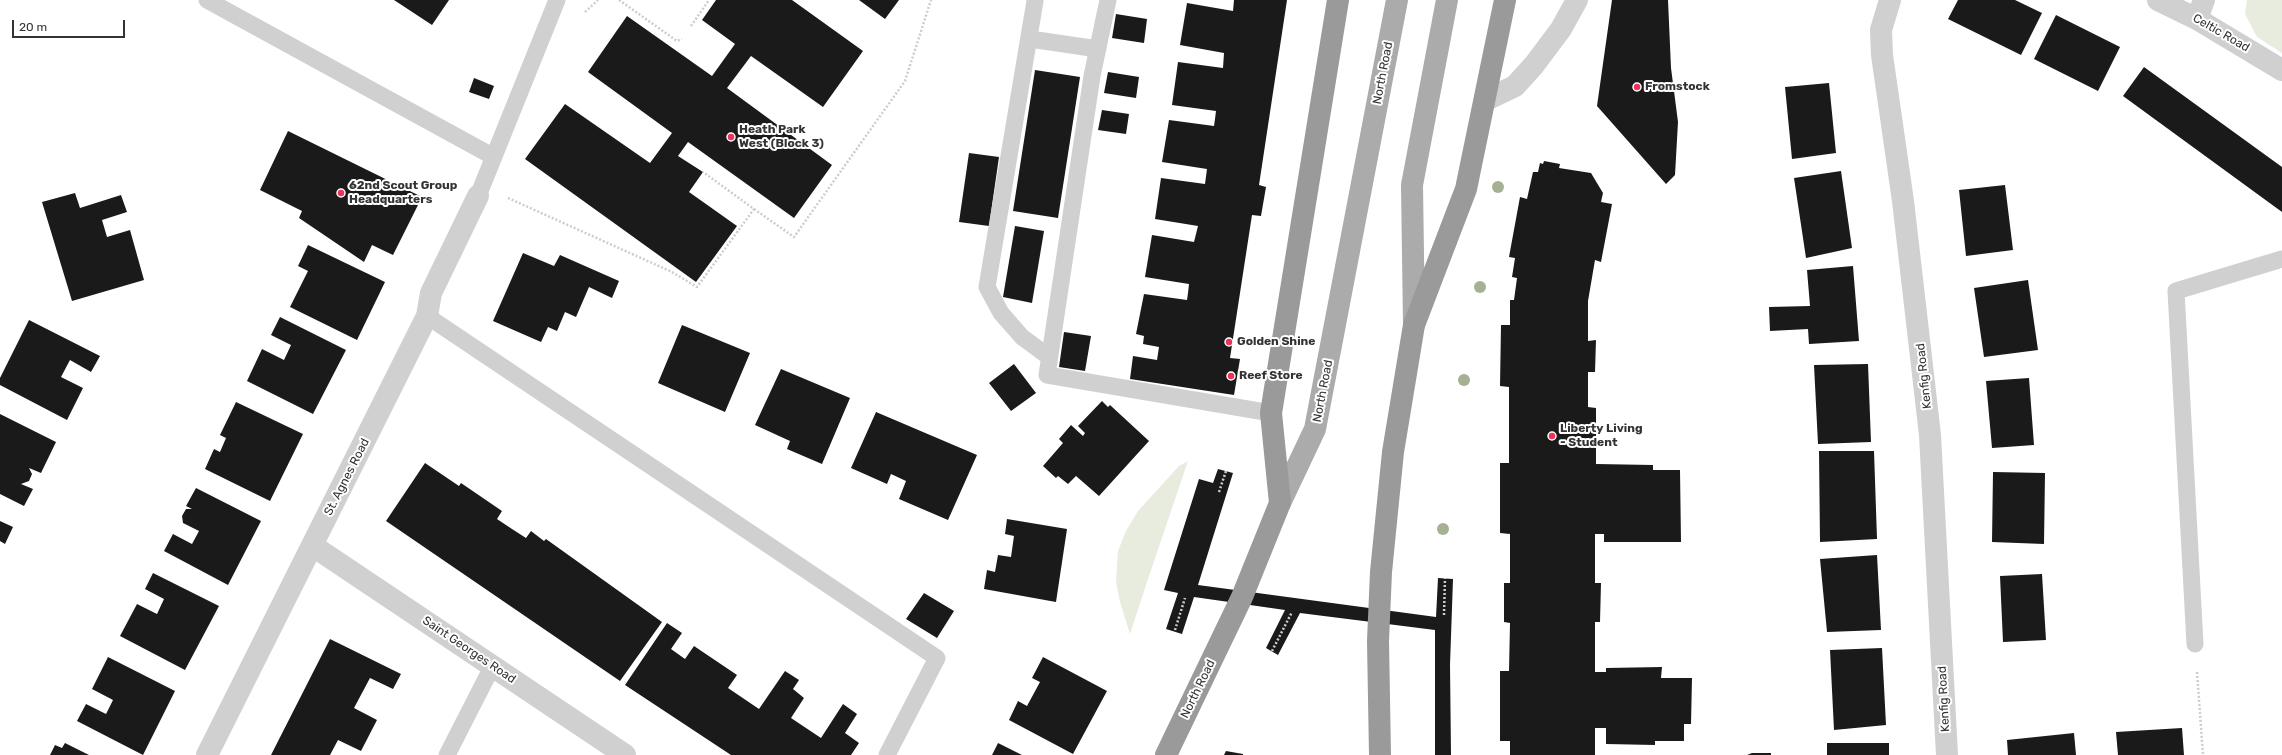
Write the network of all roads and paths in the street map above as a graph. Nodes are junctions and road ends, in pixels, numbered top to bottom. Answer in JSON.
{"nodes":[{"id":1,"x":207,"y":0,"type":"edge"},
{"id":2,"x":557,"y":0,"type":"edge"},
{"id":3,"x":619,"y":0,"type":"edge"},
{"id":4,"x":709,"y":0,"type":"edge"},
{"id":5,"x":931,"y":0,"type":"edge"},
{"id":6,"x":1108,"y":0,"type":"edge"},
{"id":7,"x":1338,"y":0,"type":"edge"},
{"id":8,"x":1397,"y":0,"type":"edge"},
{"id":9,"x":1447,"y":0,"type":"edge"},
{"id":10,"x":1504,"y":0,"type":"edge"},
{"id":11,"x":1577,"y":0,"type":"edge"},
{"id":12,"x":1890,"y":0,"type":"edge"},
{"id":13,"x":2158,"y":0,"type":"edge"},
{"id":14,"x":1035,"y":1,"type":"dead end"},
{"id":15,"x":2201,"y":9,"type":"edge"},
{"id":16,"x":691,"y":26,"type":"dead end"},
{"id":17,"x":682,"y":38,"type":"dead end"},
{"id":18,"x":1030,"y":39,"type":"junction"},
{"id":19,"x":1098,"y":49,"type":"junction"},
{"id":20,"x":2282,"y":70,"type":"edge"},
{"id":21,"x":1486,"y":100,"type":"junction"},
{"id":22,"x":494,"y":157,"type":"junction"},
{"id":23,"x":703,"y":172,"type":"dead end"},
{"id":24,"x":478,"y":196,"type":"joint"},
{"id":25,"x":503,"y":202,"type":"dead end"},
{"id":26,"x":754,"y":209,"type":"junction"},
{"id":27,"x":2282,"y":259,"type":"edge"},
{"id":28,"x":427,"y":316,"type":"junction"},
{"id":29,"x":1414,"y":325,"type":"junction"},
{"id":30,"x":1049,"y":357,"type":"junction"},
{"id":31,"x":1272,"y":413,"type":"junction"},
{"id":32,"x":1226,"y":471,"type":"dead end"},
{"id":33,"x":1219,"y":492,"type":"dead end"},
{"id":34,"x":1280,"y":503,"type":"junction"},
{"id":35,"x":312,"y":546,"type":"junction"},
{"id":36,"x":1445,"y":578,"type":"dead end"},
{"id":37,"x":1185,"y":598,"type":"dead end"},
{"id":38,"x":1292,"y":612,"type":"dead end"},
{"id":39,"x":1444,"y":615,"type":"dead end"},
{"id":40,"x":1175,"y":630,"type":"dead end"},
{"id":41,"x":2195,"y":644,"type":"joint"},
{"id":42,"x":1272,"y":651,"type":"dead end"},
{"id":43,"x":493,"y":665,"type":"junction"},
{"id":44,"x":207,"y":755,"type":"edge"},
{"id":45,"x":447,"y":755,"type":"edge"},
{"id":46,"x":625,"y":755,"type":"edge"},
{"id":47,"x":887,"y":755,"type":"edge"},
{"id":48,"x":1166,"y":755,"type":"edge"},
{"id":49,"x":1380,"y":755,"type":"edge"},
{"id":50,"x":1947,"y":755,"type":"edge"},
{"id":51,"x":2204,"y":755,"type":"edge"}],
"edges":[{"from":1,"to":22,"type":"lane"},
{"from":2,"to":22,"type":"lane"},
{"from":3,"to":17,"type":"path"},
{"from":4,"to":16,"type":"path"},
{"from":5,"to":26,"type":"path"},
{"from":6,"to":19,"type":"lane"},
{"from":7,"to":31,"type":"highway"},
{"from":8,"to":34,"type":"main road","name":"North Road"},
{"from":9,"to":29,"type":"main road"},
{"from":10,"to":21,"type":"highway"},
{"from":11,"to":21,"type":"street"},
{"from":12,"to":50,"type":"street","name":"Kenfig Road"},
{"from":13,"to":15,"type":"street","name":"Celtic Road"},
{"from":14,"to":18,"type":"lane"},
{"from":15,"to":20,"type":"street","name":"Celtic Road"},
{"from":18,"to":19,"type":"lane"},
{"from":18,"to":30,"type":"lane"},
{"from":19,"to":30,"type":"lane"},
{"from":21,"to":29,"type":"highway"},
{"from":22,"to":24,"type":"lane"},
{"from":23,"to":26,"type":"path"},
{"from":24,"to":28,"type":"street","name":"St. Agnes Road"},
{"from":25,"to":26,"type":"path"},
{"from":27,"to":41,"type":"lane"},
{"from":28,"to":35,"type":"street","name":"St. Agnes Road"},
{"from":28,"to":47,"type":"lane"},
{"from":29,"to":49,"type":"highway"},
{"from":30,"to":31,"type":"lane"},
{"from":31,"to":34,"type":"highway"},
{"from":32,"to":33,"type":"path"},
{"from":34,"to":48,"type":"highway","name":"North Road"},
{"from":35,"to":43,"type":"street","name":"Saint Georges Road"},
{"from":35,"to":44,"type":"street","name":"St. Agnes Road"},
{"from":36,"to":39,"type":"path"},
{"from":37,"to":40,"type":"path"},
{"from":38,"to":42,"type":"path"},
{"from":41,"to":51,"type":"path"},
{"from":43,"to":45,"type":"lane"},
{"from":43,"to":46,"type":"street","name":"Saint Georges Road"}]}
